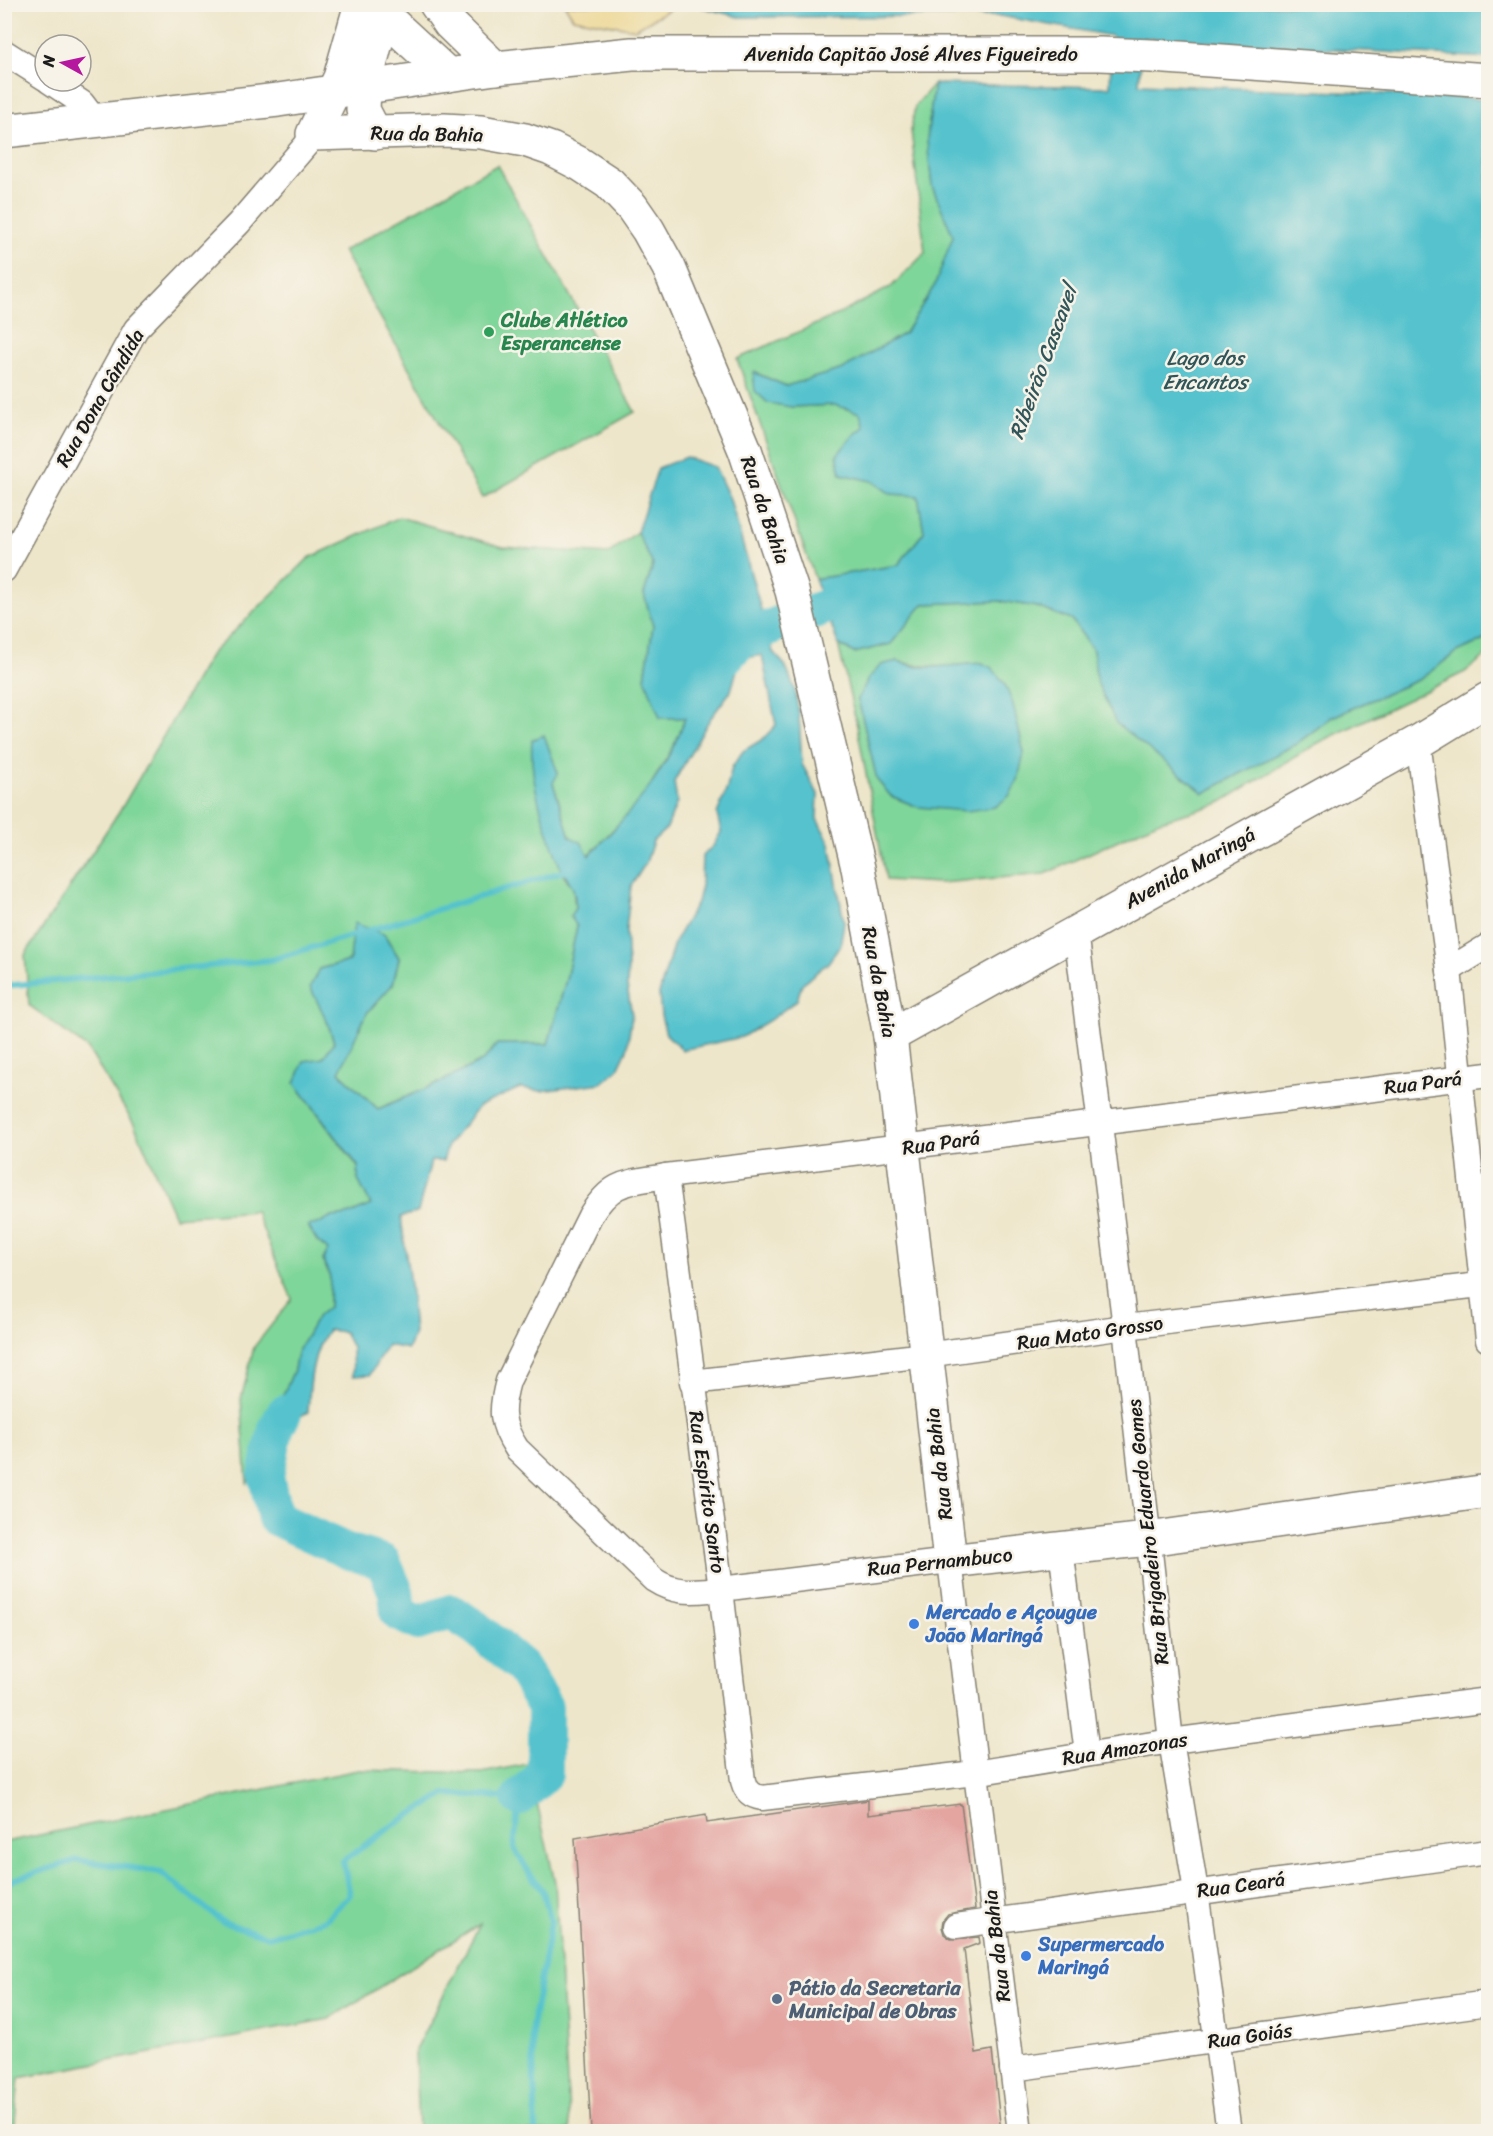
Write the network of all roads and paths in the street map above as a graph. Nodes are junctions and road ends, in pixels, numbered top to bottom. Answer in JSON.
{"nodes":[{"id":1,"x":436,"y":4,"type":"edge"},
{"id":2,"x":375,"y":7,"type":"edge"},
{"id":3,"x":4,"y":52,"type":"edge"},
{"id":4,"x":495,"y":68,"type":"junction"},
{"id":5,"x":33,"y":70,"type":"edge"},
{"id":6,"x":448,"y":75,"type":"junction"},
{"id":7,"x":1488,"y":80,"type":"edge"},
{"id":8,"x":350,"y":90,"type":"junction"},
{"id":9,"x":67,"y":93,"type":"edge"},
{"id":10,"x":95,"y":120,"type":"junction"},
{"id":11,"x":4,"y":131,"type":"edge"},
{"id":12,"x":375,"y":133,"type":"junction"},
{"id":13,"x":313,"y":134,"type":"junction"},
{"id":14,"x":4,"y":570,"type":"edge"},
{"id":15,"x":1488,"y":699,"type":"edge"},
{"id":16,"x":1418,"y":742,"type":"junction"},
{"id":17,"x":1076,"y":931,"type":"junction"},
{"id":18,"x":1488,"y":946,"type":"edge"},
{"id":19,"x":1449,"y":970,"type":"junction"},
{"id":20,"x":890,"y":1036,"type":"junction"},
{"id":21,"x":1488,"y":1075,"type":"edge"},
{"id":22,"x":1460,"y":1079,"type":"junction"},
{"id":23,"x":1100,"y":1122,"type":"junction"},
{"id":24,"x":903,"y":1149,"type":"junction"},
{"id":25,"x":666,"y":1176,"type":"junction"},
{"id":26,"x":1485,"y":1284,"type":"edge"},
{"id":27,"x":1125,"y":1327,"type":"junction"},
{"id":28,"x":1488,"y":1340,"type":"edge"},
{"id":29,"x":926,"y":1355,"type":"junction"},
{"id":30,"x":508,"y":1381,"type":"joint"},
{"id":31,"x":692,"y":1382,"type":"junction"},
{"id":32,"x":1488,"y":1491,"type":"edge"},
{"id":33,"x":1148,"y":1539,"type":"junction"},
{"id":34,"x":1061,"y":1549,"type":"junction"},
{"id":35,"x":950,"y":1561,"type":"junction"},
{"id":36,"x":721,"y":1589,"type":"junction"},
{"id":37,"x":1488,"y":1700,"type":"edge"},
{"id":38,"x":1171,"y":1741,"type":"junction"},
{"id":39,"x":1088,"y":1754,"type":"junction"},
{"id":40,"x":975,"y":1773,"type":"junction"},
{"id":41,"x":762,"y":1798,"type":"joint"},
{"id":42,"x":1488,"y":1852,"type":"edge"},
{"id":43,"x":1196,"y":1892,"type":"junction"},
{"id":44,"x":994,"y":1920,"type":"junction"},
{"id":45,"x":956,"y":1926,"type":"dead end"},
{"id":46,"x":1488,"y":2003,"type":"edge"},
{"id":47,"x":1217,"y":2041,"type":"junction"},
{"id":48,"x":1012,"y":2069,"type":"junction"},
{"id":49,"x":1020,"y":2132,"type":"edge"},
{"id":50,"x":1229,"y":2132,"type":"edge"}],
"edges":[{"from":1,"to":4,"type":"street"},
{"from":2,"to":6,"type":"street"},
{"from":2,"to":8,"type":"street"},
{"from":3,"to":5,"type":"street"},
{"from":4,"to":6,"type":"street","name":"Avenida Capitão José Alves Figueiredo"},
{"from":4,"to":7,"type":"street","name":"Avenida Capitão José Alves Figueiredo"},
{"from":6,"to":8,"type":"street","name":"Avenida Capitão José Alves Figueiredo"},
{"from":8,"to":10,"type":"street","name":"Avenida Capitão José Alves Figueiredo"},
{"from":8,"to":12,"type":"street"},
{"from":8,"to":13,"type":"street"},
{"from":9,"to":10,"type":"street"},
{"from":10,"to":11,"type":"street","name":"Avenida Capitão José Alves Figueiredo"},
{"from":12,"to":13,"type":"street","name":"Rua da Bahia"},
{"from":12,"to":20,"type":"street","name":"Rua da Bahia"},
{"from":13,"to":14,"type":"street","name":"Rua Dona Cândida"},
{"from":15,"to":16,"type":"street","name":"Avenida Maringá"},
{"from":16,"to":17,"type":"street","name":"Avenida Maringá"},
{"from":16,"to":19,"type":"street"},
{"from":17,"to":20,"type":"street","name":"Avenida Maringá"},
{"from":17,"to":23,"type":"street","name":"Rua Brigadeiro Eduardo Gomes"},
{"from":18,"to":19,"type":"street"},
{"from":19,"to":22,"type":"street"},
{"from":20,"to":24,"type":"street","name":"Rua da Bahia"},
{"from":21,"to":22,"type":"street","name":"Rua Pará"},
{"from":22,"to":23,"type":"street","name":"Rua Pará"},
{"from":22,"to":26,"type":"street"},
{"from":23,"to":24,"type":"street","name":"Rua Pará"},
{"from":23,"to":27,"type":"street","name":"Rua Brigadeiro Eduardo Gomes"},
{"from":24,"to":25,"type":"street","name":"Rua Pará"},
{"from":24,"to":29,"type":"street","name":"Rua da Bahia"},
{"from":25,"to":30,"type":"street","name":"Rua Pará"},
{"from":25,"to":31,"type":"street","name":"Rua Espírito Santo"},
{"from":26,"to":27,"type":"street","name":"Rua Mato Grosso"},
{"from":26,"to":28,"type":"street"},
{"from":27,"to":29,"type":"street","name":"Rua Mato Grosso"},
{"from":27,"to":33,"type":"street","name":"Rua Brigadeiro Eduardo Gomes"},
{"from":29,"to":31,"type":"street","name":"Rua Mato Grosso"},
{"from":29,"to":35,"type":"street","name":"Rua da Bahia"},
{"from":30,"to":36,"type":"street","name":"Rua Pernambuco"},
{"from":31,"to":36,"type":"street","name":"Rua Espírito Santo"},
{"from":32,"to":33,"type":"street","name":"Rua Pernambuco"},
{"from":33,"to":34,"type":"street","name":"Rua Pernambuco"},
{"from":33,"to":38,"type":"street","name":"Rua Brigadeiro Eduardo Gomes"},
{"from":34,"to":35,"type":"street","name":"Rua Pernambuco"},
{"from":34,"to":39,"type":"street"},
{"from":35,"to":36,"type":"street","name":"Rua Pernambuco"},
{"from":35,"to":40,"type":"street","name":"Rua da Bahia"},
{"from":36,"to":41,"type":"street","name":"Rua Espírito Santo"},
{"from":37,"to":38,"type":"street","name":"Rua Amazonas"},
{"from":38,"to":39,"type":"street","name":"Rua Amazonas"},
{"from":38,"to":43,"type":"street","name":"Rua Brigadeiro Eduardo Gomes"},
{"from":39,"to":40,"type":"street","name":"Rua Amazonas"},
{"from":40,"to":41,"type":"street","name":"Rua Amazonas"},
{"from":40,"to":44,"type":"street","name":"Rua da Bahia"},
{"from":42,"to":43,"type":"street","name":"Rua Ceará"},
{"from":43,"to":44,"type":"street","name":"Rua Ceará"},
{"from":43,"to":47,"type":"street","name":"Rua Brigadeiro Eduardo Gomes"},
{"from":44,"to":45,"type":"street","name":"Rua Ceará"},
{"from":44,"to":48,"type":"street","name":"Rua da Bahia"},
{"from":46,"to":47,"type":"street","name":"Rua Goiás"},
{"from":47,"to":48,"type":"street","name":"Rua Goiás"},
{"from":47,"to":50,"type":"street","name":"Rua Brigadeiro Eduardo Gomes"},
{"from":48,"to":49,"type":"street","name":"Rua da Bahia"}]}
